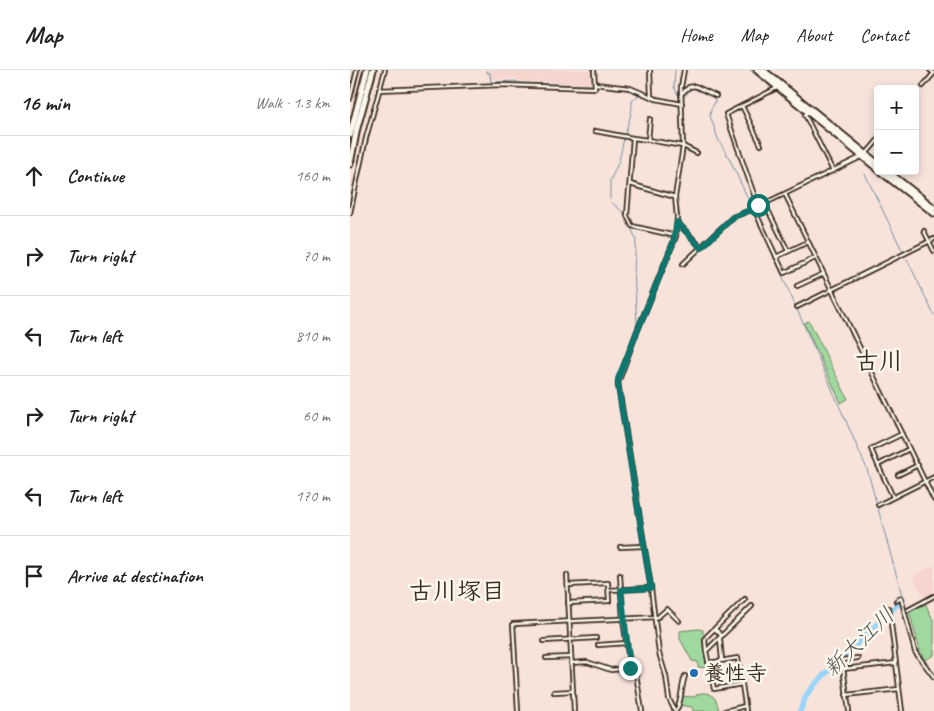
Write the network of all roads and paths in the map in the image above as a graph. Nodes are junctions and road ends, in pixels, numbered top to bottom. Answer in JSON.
{"nodes":[{"id":1,"x":357,"y":70,"type":"edge"},
{"id":2,"x":367,"y":70,"type":"edge"},
{"id":3,"x":374,"y":70,"type":"edge"},
{"id":4,"x":385,"y":70,"type":"edge"},
{"id":5,"x":594,"y":70,"type":"edge"},
{"id":6,"x":650,"y":70,"type":"edge"},
{"id":7,"x":684,"y":70,"type":"edge"},
{"id":8,"x":757,"y":70,"type":"edge"},
{"id":9,"x":763,"y":70,"type":"edge"},
{"id":10,"x":930,"y":70,"type":"edge"},
{"id":11,"x":934,"y":73,"type":"edge"},
{"id":12,"x":595,"y":84,"type":"junction"},
{"id":13,"x":776,"y":86,"type":"junction"},
{"id":14,"x":923,"y":86,"type":"dead end"},
{"id":15,"x":379,"y":90,"type":"junction"},
{"id":16,"x":716,"y":96,"type":"dead end"},
{"id":17,"x":651,"y":97,"type":"junction"},
{"id":18,"x":681,"y":97,"type":"junction"},
{"id":19,"x":350,"y":99,"type":"edge"},
{"id":20,"x":682,"y":104,"type":"junction"},
{"id":21,"x":742,"y":106,"type":"junction"},
{"id":22,"x":807,"y":111,"type":"junction"},
{"id":23,"x":650,"y":119,"type":"dead end"},
{"id":24,"x":595,"y":131,"type":"dead end"},
{"id":25,"x":350,"y":135,"type":"edge"},
{"id":26,"x":633,"y":138,"type":"junction"},
{"id":27,"x":648,"y":140,"type":"junction"},
{"id":28,"x":874,"y":144,"type":"edge"},
{"id":29,"x":761,"y":145,"type":"dead end"},
{"id":30,"x":683,"y":146,"type":"junction"},
{"id":31,"x":697,"y":153,"type":"dead end"},
{"id":32,"x":864,"y":155,"type":"junction"},
{"id":33,"x":874,"y":161,"type":"edge"},
{"id":34,"x":350,"y":164,"type":"edge"},
{"id":35,"x":874,"y":165,"type":"edge"},
{"id":36,"x":832,"y":171,"type":"junction"},
{"id":37,"x":885,"y":175,"type":"edge"},
{"id":38,"x":892,"y":175,"type":"edge"},
{"id":39,"x":630,"y":184,"type":"junction"},
{"id":40,"x":785,"y":194,"type":"junction"},
{"id":41,"x":675,"y":197,"type":"junction"},
{"id":42,"x":765,"y":204,"type":"junction"},
{"id":43,"x":758,"y":207,"type":"junction"},
{"id":44,"x":934,"y":208,"type":"edge"},
{"id":45,"x":753,"y":209,"type":"junction"},
{"id":46,"x":350,"y":213,"type":"edge"},
{"id":47,"x":934,"y":213,"type":"edge"},
{"id":48,"x":677,"y":222,"type":"junction"},
{"id":49,"x":924,"y":231,"type":"dead end"},
{"id":50,"x":676,"y":236,"type":"junction"},
{"id":51,"x":934,"y":239,"type":"edge"},
{"id":52,"x":930,"y":241,"type":"junction"},
{"id":53,"x":808,"y":242,"type":"junction"},
{"id":54,"x":701,"y":248,"type":"junction"},
{"id":55,"x":788,"y":251,"type":"junction"},
{"id":56,"x":934,"y":251,"type":"edge"},
{"id":57,"x":776,"y":257,"type":"junction"},
{"id":58,"x":816,"y":258,"type":"junction"},
{"id":59,"x":683,"y":264,"type":"dead end"},
{"id":60,"x":823,"y":274,"type":"junction"},
{"id":61,"x":797,"y":286,"type":"dead end"},
{"id":62,"x":831,"y":290,"type":"junction"},
{"id":63,"x":797,"y":307,"type":"dead end"},
{"id":64,"x":902,"y":434,"type":"junction"},
{"id":65,"x":910,"y":449,"type":"junction"},
{"id":66,"x":878,"y":465,"type":"junction"},
{"id":67,"x":918,"y":465,"type":"junction"},
{"id":68,"x":898,"y":475,"type":"dead end"},
{"id":69,"x":934,"y":477,"type":"edge"},
{"id":70,"x":926,"y":481,"type":"junction"},
{"id":71,"x":893,"y":497,"type":"junction"},
{"id":72,"x":934,"y":500,"type":"edge"},
{"id":73,"x":878,"y":505,"type":"dead end"},
{"id":74,"x":644,"y":546,"type":"junction"},
{"id":75,"x":620,"y":548,"type":"dead end"},
{"id":76,"x":567,"y":575,"type":"dead end"},
{"id":77,"x":620,"y":575,"type":"dead end"},
{"id":78,"x":568,"y":585,"type":"junction"},
{"id":79,"x":651,"y":588,"type":"junction"},
{"id":80,"x":609,"y":590,"type":"junction"},
{"id":81,"x":621,"y":590,"type":"junction"},
{"id":82,"x":934,"y":596,"type":"edge"},
{"id":83,"x":746,"y":599,"type":"dead end"},
{"id":84,"x":898,"y":600,"type":"dead end"},
{"id":85,"x":568,"y":603,"type":"junction"},
{"id":86,"x":752,"y":606,"type":"dead end"},
{"id":87,"x":889,"y":609,"type":"dead end"},
{"id":88,"x":908,"y":610,"type":"dead end"},
{"id":89,"x":655,"y":617,"type":"junction"},
{"id":90,"x":623,"y":619,"type":"junction"},
{"id":91,"x":569,"y":621,"type":"junction"},
{"id":92,"x":679,"y":621,"type":"dead end"},
{"id":93,"x":715,"y":629,"type":"junction"},
{"id":94,"x":721,"y":637,"type":"junction"},
{"id":95,"x":596,"y":638,"type":"dead end"},
{"id":96,"x":570,"y":639,"type":"junction"},
{"id":97,"x":544,"y":641,"type":"dead end"},
{"id":98,"x":627,"y":643,"type":"junction"},
{"id":99,"x":598,"y":645,"type":"dead end"},
{"id":100,"x":706,"y":651,"type":"junction"},
{"id":101,"x":570,"y":657,"type":"junction"},
{"id":102,"x":546,"y":658,"type":"dead end"},
{"id":103,"x":858,"y":658,"type":"dead end"},
{"id":104,"x":722,"y":660,"type":"junction"},
{"id":105,"x":571,"y":663,"type":"junction"},
{"id":106,"x":708,"y":663,"type":"junction"},
{"id":107,"x":896,"y":663,"type":"junction"},
{"id":108,"x":630,"y":668,"type":"junction"},
{"id":109,"x":843,"y":669,"type":"junction"},
{"id":110,"x":685,"y":676,"type":"dead end"},
{"id":111,"x":934,"y":677,"type":"edge"},
{"id":112,"x":742,"y":684,"type":"junction"},
{"id":113,"x":899,"y":689,"type":"junction"},
{"id":114,"x":573,"y":691,"type":"junction"},
{"id":115,"x":554,"y":692,"type":"dead end"},
{"id":116,"x":846,"y":695,"type":"junction"},
{"id":117,"x":745,"y":706,"type":"junction"},
{"id":118,"x":518,"y":711,"type":"edge"},
{"id":119,"x":574,"y":711,"type":"edge"},
{"id":120,"x":642,"y":711,"type":"edge"},
{"id":121,"x":674,"y":711,"type":"edge"},
{"id":122,"x":725,"y":711,"type":"edge"},
{"id":123,"x":746,"y":711,"type":"edge"},
{"id":124,"x":848,"y":711,"type":"edge"},
{"id":125,"x":902,"y":711,"type":"edge"}],
"edges":[{"from":1,"to":19,"type":"street"},
{"from":2,"to":25,"type":"highway"},
{"from":3,"to":34,"type":"highway"},
{"from":4,"to":15,"type":"street"},
{"from":5,"to":12,"type":"street"},
{"from":6,"to":17,"type":"street"},
{"from":7,"to":18,"type":"street"},
{"from":8,"to":13,"type":"highway"},
{"from":9,"to":32,"type":"highway"},
{"from":10,"to":11,"type":"street"},
{"from":11,"to":14,"type":"street"},
{"from":12,"to":15,"type":"street"},
{"from":12,"to":17,"type":"street"},
{"from":13,"to":21,"type":"street"},
{"from":13,"to":22,"type":"highway"},
{"from":15,"to":46,"type":"street"},
{"from":16,"to":18,"type":"street"},
{"from":17,"to":20,"type":"street"},
{"from":18,"to":20,"type":"street"},
{"from":20,"to":30,"type":"street"},
{"from":21,"to":29,"type":"street"},
{"from":21,"to":43,"type":"street"},
{"from":22,"to":32,"type":"highway"},
{"from":22,"to":36,"type":"street"},
{"from":23,"to":27,"type":"street"},
{"from":24,"to":26,"type":"street"},
{"from":26,"to":27,"type":"street"},
{"from":26,"to":39,"type":"street"},
{"from":27,"to":30,"type":"street"},
{"from":28,"to":32,"type":"street"},
{"from":30,"to":31,"type":"street"},
{"from":30,"to":41,"type":"street"},
{"from":32,"to":33,"type":"highway"},
{"from":32,"to":35,"type":"highway"},
{"from":32,"to":36,"type":"street"},
{"from":36,"to":40,"type":"street"},
{"from":37,"to":47,"type":"highway"},
{"from":38,"to":44,"type":"highway"},
{"from":39,"to":41,"type":"street"},
{"from":39,"to":50,"type":"street"},
{"from":40,"to":42,"type":"street"},
{"from":40,"to":53,"type":"street"},
{"from":41,"to":48,"type":"street"},
{"from":42,"to":43,"type":"street"},
{"from":42,"to":55,"type":"street"},
{"from":43,"to":45,"type":"street"},
{"from":45,"to":54,"type":"street"},
{"from":45,"to":57,"type":"street"},
{"from":48,"to":50,"type":"street"},
{"from":48,"to":54,"type":"street"},
{"from":49,"to":52,"type":"street"},
{"from":50,"to":74,"type":"street"},
{"from":51,"to":52,"type":"street"},
{"from":52,"to":56,"type":"street"},
{"from":52,"to":62,"type":"street"},
{"from":53,"to":55,"type":"street"},
{"from":53,"to":58,"type":"street"},
{"from":54,"to":59,"type":"street"},
{"from":55,"to":57,"type":"street"},
{"from":57,"to":58,"type":"street"},
{"from":58,"to":60,"type":"street"},
{"from":60,"to":61,"type":"street"},
{"from":60,"to":62,"type":"street"},
{"from":62,"to":63,"type":"street"},
{"from":62,"to":64,"type":"street"},
{"from":64,"to":65,"type":"street"},
{"from":64,"to":66,"type":"street"},
{"from":65,"to":66,"type":"street"},
{"from":65,"to":67,"type":"street"},
{"from":66,"to":71,"type":"street"},
{"from":67,"to":68,"type":"street"},
{"from":67,"to":70,"type":"street"},
{"from":69,"to":70,"type":"street"},
{"from":70,"to":71,"type":"street"},
{"from":70,"to":72,"type":"street"},
{"from":71,"to":73,"type":"street"},
{"from":74,"to":75,"type":"street"},
{"from":74,"to":79,"type":"street"},
{"from":76,"to":78,"type":"street"},
{"from":77,"to":81,"type":"street"},
{"from":78,"to":80,"type":"street"},
{"from":78,"to":85,"type":"street"},
{"from":79,"to":81,"type":"street"},
{"from":79,"to":89,"type":"street"},
{"from":80,"to":81,"type":"street"},
{"from":80,"to":85,"type":"street"},
{"from":81,"to":90,"type":"street"},
{"from":82,"to":88,"type":"street"},
{"from":83,"to":93,"type":"street"},
{"from":84,"to":111,"type":"street"},
{"from":85,"to":91,"type":"street"},
{"from":86,"to":94,"type":"street"},
{"from":87,"to":107,"type":"street"},
{"from":89,"to":90,"type":"street"},
{"from":89,"to":92,"type":"street"},
{"from":89,"to":121,"type":"street"},
{"from":90,"to":91,"type":"street"},
{"from":90,"to":98,"type":"street"},
{"from":91,"to":96,"type":"street"},
{"from":91,"to":118,"type":"street"},
{"from":93,"to":94,"type":"street"},
{"from":93,"to":100,"type":"street"},
{"from":94,"to":100,"type":"street"},
{"from":94,"to":104,"type":"street"},
{"from":95,"to":96,"type":"street"},
{"from":96,"to":97,"type":"street"},
{"from":96,"to":101,"type":"street"},
{"from":98,"to":99,"type":"street"},
{"from":98,"to":108,"type":"street"},
{"from":100,"to":106,"type":"street"},
{"from":101,"to":102,"type":"street"},
{"from":101,"to":105,"type":"street"},
{"from":103,"to":109,"type":"street"},
{"from":104,"to":106,"type":"street"},
{"from":104,"to":112,"type":"street"},
{"from":105,"to":108,"type":"street"},
{"from":105,"to":114,"type":"street"},
{"from":106,"to":112,"type":"street"},
{"from":107,"to":109,"type":"street"},
{"from":107,"to":113,"type":"street"},
{"from":108,"to":120,"type":"street"},
{"from":109,"to":116,"type":"street"},
{"from":110,"to":121,"type":"street"},
{"from":112,"to":117,"type":"street"},
{"from":113,"to":116,"type":"street"},
{"from":113,"to":125,"type":"street"},
{"from":114,"to":115,"type":"street"},
{"from":114,"to":119,"type":"street"},
{"from":116,"to":124,"type":"street"},
{"from":117,"to":122,"type":"street"},
{"from":117,"to":123,"type":"street"}]}
